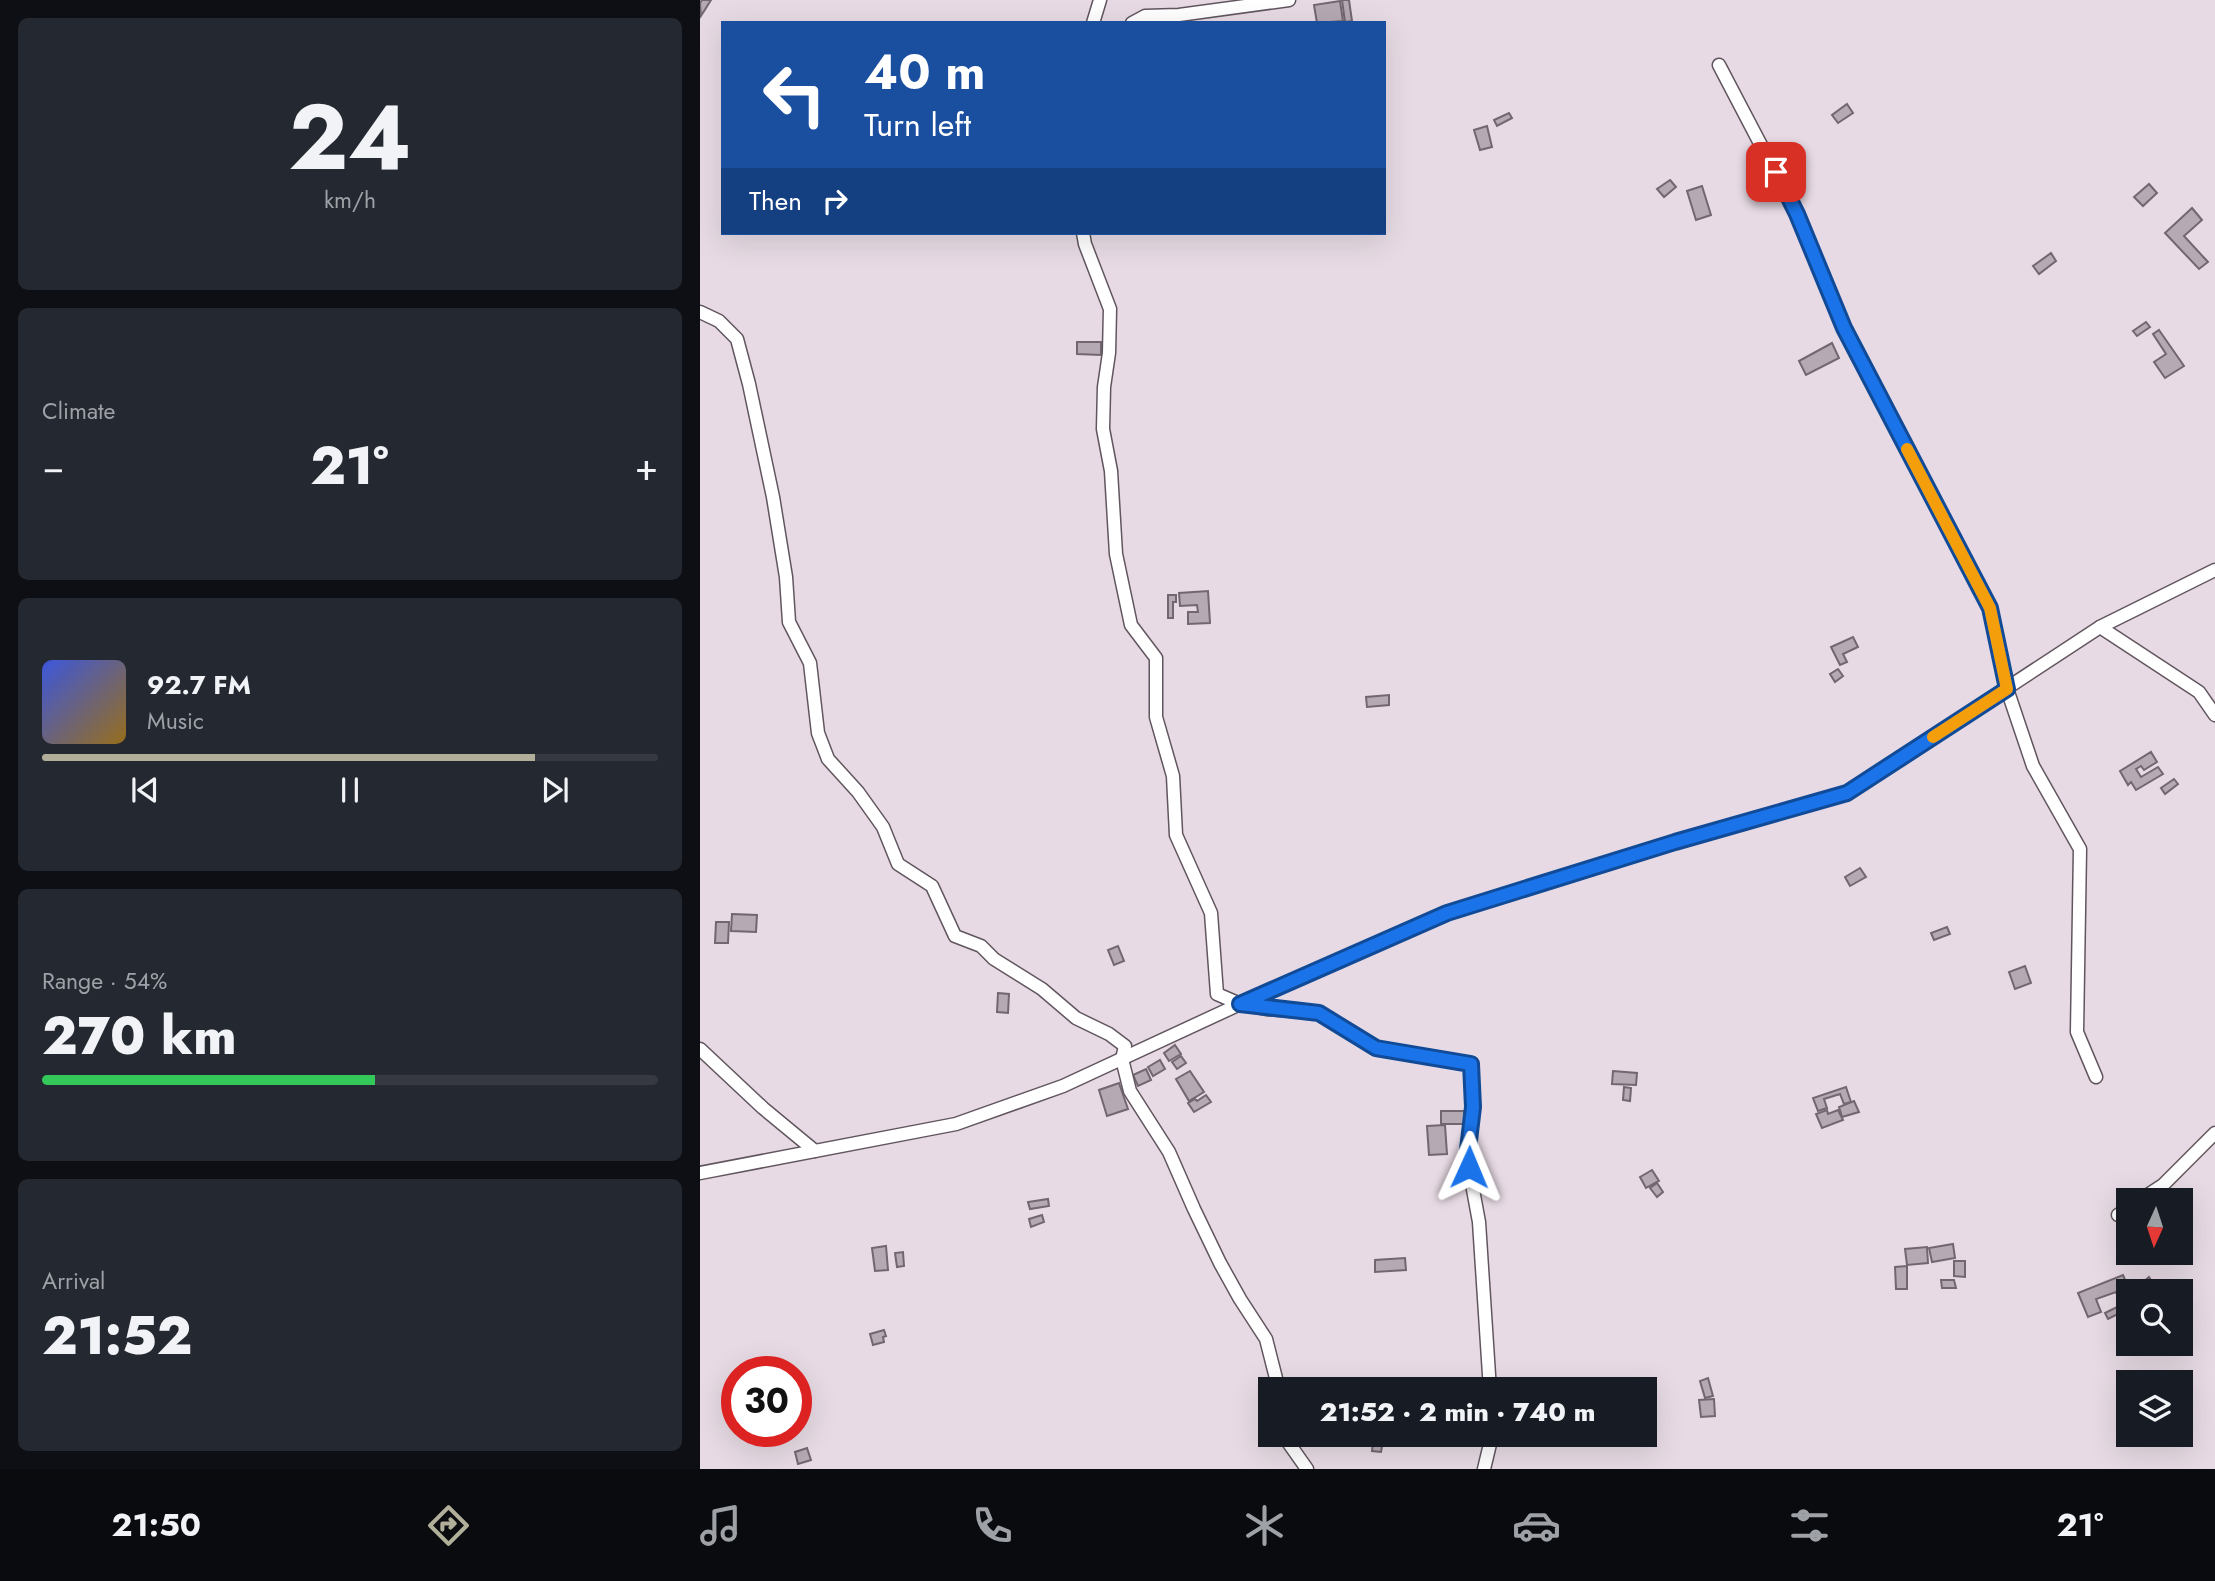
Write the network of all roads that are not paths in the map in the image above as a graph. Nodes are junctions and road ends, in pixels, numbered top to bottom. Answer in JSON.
{"nodes":[{"id":1,"x":1100,"y":0,"type":"edge"},
{"id":2,"x":1289,"y":0,"type":"edge"},
{"id":3,"x":1094,"y":21,"type":"edge"},
{"id":4,"x":1136,"y":21,"type":"edge"},
{"id":5,"x":1719,"y":65,"type":"dead end"},
{"id":6,"x":1083,"y":235,"type":"edge"},
{"id":7,"x":700,"y":312,"type":"edge"},
{"id":8,"x":2215,"y":570,"type":"edge"},
{"id":9,"x":2100,"y":627,"type":"junction"},
{"id":10,"x":2007,"y":689,"type":"junction"},
{"id":11,"x":2215,"y":715,"type":"edge"},
{"id":12,"x":1240,"y":1004,"type":"junction"},
{"id":13,"x":700,"y":1049,"type":"edge"},
{"id":14,"x":1122,"y":1059,"type":"junction"},
{"id":15,"x":2096,"y":1077,"type":"dead end"},
{"id":16,"x":2215,"y":1133,"type":"edge"},
{"id":17,"x":815,"y":1151,"type":"junction"},
{"id":18,"x":700,"y":1173,"type":"edge"},
{"id":19,"x":2158,"y":1188,"type":"edge"},
{"id":20,"x":1276,"y":1377,"type":"edge"},
{"id":21,"x":1489,"y":1377,"type":"edge"},
{"id":22,"x":1291,"y":1447,"type":"edge"},
{"id":23,"x":1488,"y":1447,"type":"edge"},
{"id":24,"x":1307,"y":1469,"type":"edge"},
{"id":25,"x":1483,"y":1469,"type":"edge"}],
"edges":[{"from":1,"to":3,"type":"street"},
{"from":2,"to":4,"type":"street"},
{"from":5,"to":10,"type":"street"},
{"from":6,"to":12,"type":"street"},
{"from":7,"to":14,"type":"street"},
{"from":8,"to":9,"type":"street"},
{"from":9,"to":10,"type":"street"},
{"from":9,"to":11,"type":"street"},
{"from":10,"to":12,"type":"street"},
{"from":10,"to":15,"type":"street"},
{"from":12,"to":14,"type":"street"},
{"from":12,"to":21,"type":"street"},
{"from":13,"to":17,"type":"street"},
{"from":14,"to":17,"type":"street"},
{"from":14,"to":20,"type":"street"},
{"from":16,"to":19,"type":"street"},
{"from":17,"to":18,"type":"street"},
{"from":22,"to":24,"type":"street"},
{"from":23,"to":25,"type":"street"}]}
